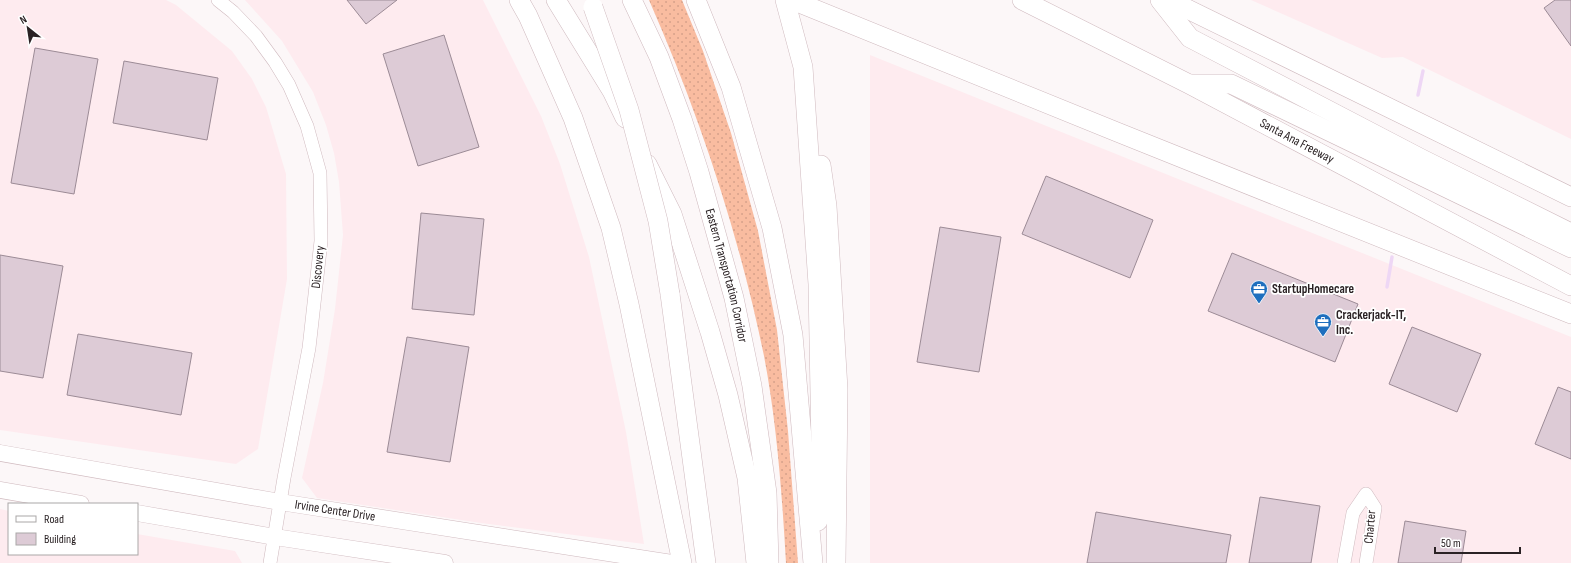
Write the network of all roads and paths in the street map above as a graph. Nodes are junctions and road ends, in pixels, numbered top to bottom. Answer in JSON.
{"nodes":[{"id":1,"x":218,"y":0,"type":"edge"},
{"id":2,"x":519,"y":0,"type":"edge"},
{"id":3,"x":556,"y":0,"type":"edge"},
{"id":4,"x":632,"y":0,"type":"edge"},
{"id":5,"x":696,"y":0,"type":"edge"},
{"id":6,"x":785,"y":0,"type":"edge"},
{"id":7,"x":792,"y":0,"type":"edge"},
{"id":8,"x":1022,"y":0,"type":"edge"},
{"id":9,"x":1160,"y":0,"type":"edge"},
{"id":10,"x":1169,"y":0,"type":"edge"},
{"id":11,"x":1185,"y":0,"type":"edge"},
{"id":12,"x":592,"y":4,"type":"edge"},
{"id":13,"x":1202,"y":16,"type":"junction"},
{"id":14,"x":803,"y":67,"type":"junction"},
{"id":15,"x":1189,"y":84,"type":"junction"},
{"id":16,"x":1571,"y":197,"type":"edge"},
{"id":17,"x":1571,"y":234,"type":"edge"},
{"id":18,"x":1571,"y":248,"type":"edge"},
{"id":19,"x":1571,"y":286,"type":"edge"},
{"id":20,"x":1571,"y":314,"type":"edge"},
{"id":21,"x":0,"y":453,"type":"edge"},
{"id":22,"x":0,"y":490,"type":"edge"},
{"id":23,"x":280,"y":502,"type":"junction"},
{"id":24,"x":75,"y":503,"type":"edge"},
{"id":25,"x":138,"y":513,"type":"edge"},
{"id":26,"x":275,"y":537,"type":"junction"},
{"id":27,"x":812,"y":558,"type":"edge"},
{"id":28,"x":270,"y":563,"type":"edge"},
{"id":29,"x":445,"y":563,"type":"edge"},
{"id":30,"x":672,"y":563,"type":"edge"},
{"id":31,"x":682,"y":563,"type":"edge"},
{"id":32,"x":706,"y":563,"type":"edge"},
{"id":33,"x":756,"y":563,"type":"edge"},
{"id":34,"x":769,"y":563,"type":"edge"},
{"id":35,"x":836,"y":563,"type":"edge"},
{"id":36,"x":1344,"y":563,"type":"edge"},
{"id":37,"x":1366,"y":563,"type":"edge"}],
"edges":[{"from":1,"to":23,"type":"street","name":"Discovery"},
{"from":2,"to":31,"type":"highway"},
{"from":3,"to":33,"type":"highway"},
{"from":4,"to":34,"type":"highway","name":"Eastern Transportation Corridor"},
{"from":5,"to":27,"type":"highway"},
{"from":6,"to":14,"type":"highway"},
{"from":7,"to":20,"type":"highway"},
{"from":8,"to":15,"type":"highway","name":"Santa Ana Freeway"},
{"from":9,"to":17,"type":"highway"},
{"from":10,"to":13,"type":"highway"},
{"from":11,"to":13,"type":"highway"},
{"from":12,"to":32,"type":"highway","bridge":true},
{"from":13,"to":16,"type":"highway"},
{"from":14,"to":27,"type":"highway"},
{"from":14,"to":35,"type":"highway"},
{"from":15,"to":18,"type":"highway"},
{"from":15,"to":19,"type":"highway","name":"Santa Ana Freeway"},
{"from":21,"to":23,"type":"main road","name":"Irvine Center Drive"},
{"from":22,"to":24,"type":"main road"},
{"from":23,"to":26,"type":"street","name":"Discovery"},
{"from":23,"to":30,"type":"main road","name":"Irvine Center Drive"},
{"from":25,"to":26,"type":"main road"},
{"from":26,"to":28,"type":"street","name":"Discovery"},
{"from":26,"to":29,"type":"main road"},
{"from":36,"to":37,"type":"street","name":"Charter"}]}
